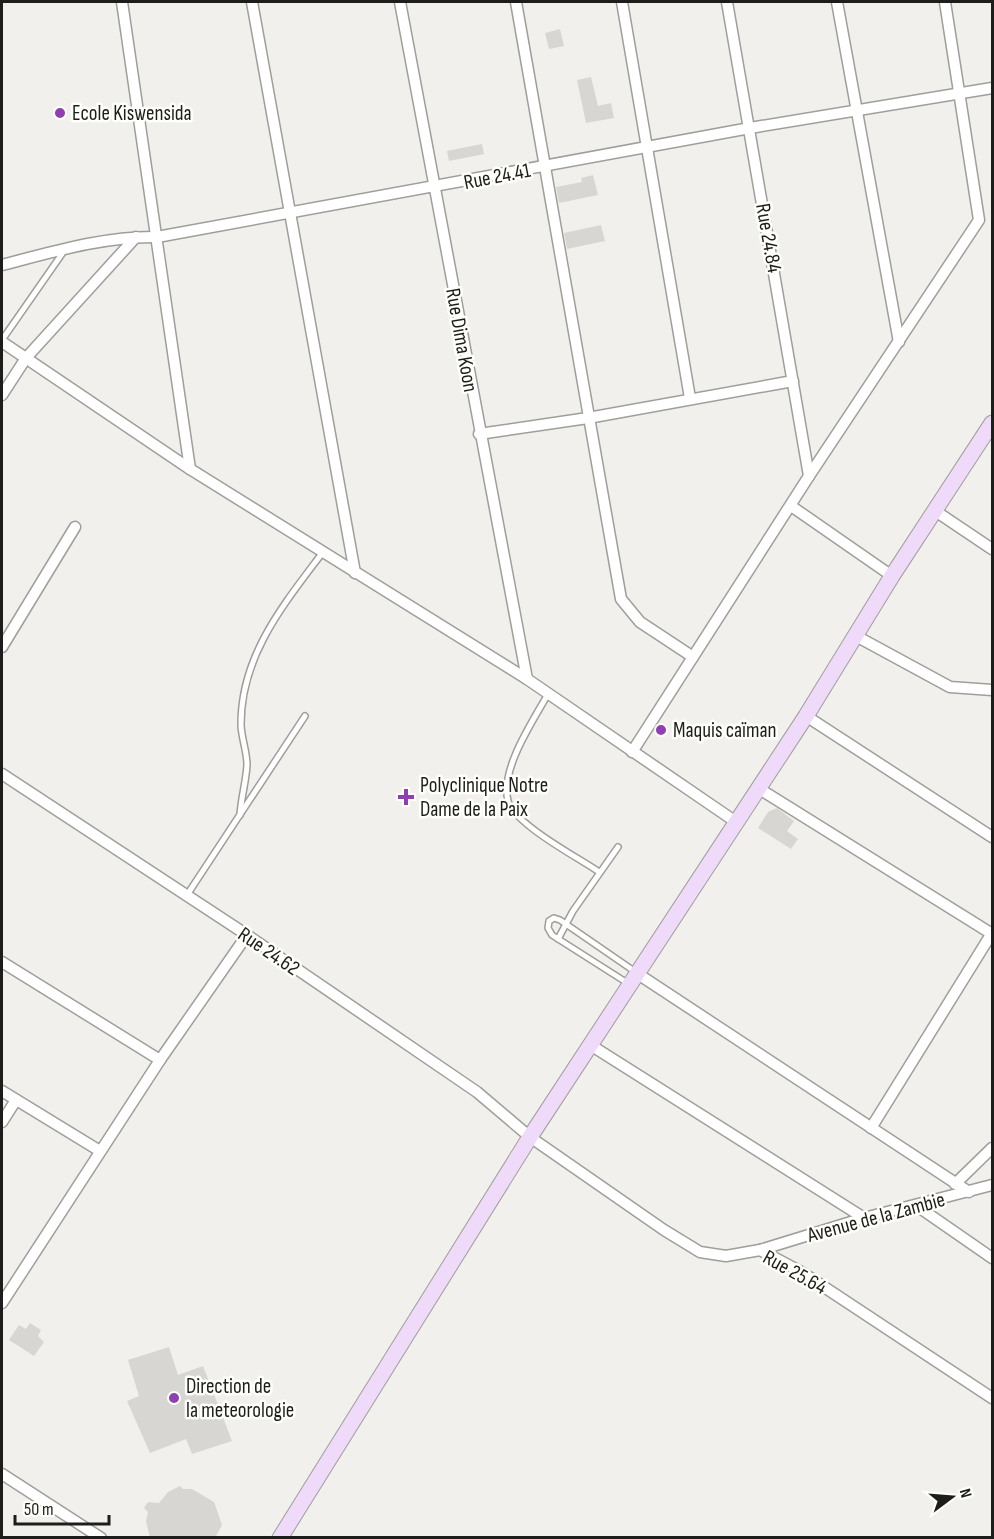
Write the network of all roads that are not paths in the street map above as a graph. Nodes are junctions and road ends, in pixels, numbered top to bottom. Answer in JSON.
{"nodes":[{"id":1,"x":122,"y":2,"type":"edge"},
{"id":2,"x":252,"y":2,"type":"edge"},
{"id":3,"x":400,"y":2,"type":"edge"},
{"id":4,"x":516,"y":2,"type":"edge"},
{"id":5,"x":622,"y":2,"type":"edge"},
{"id":6,"x":727,"y":2,"type":"edge"},
{"id":7,"x":837,"y":2,"type":"edge"},
{"id":8,"x":945,"y":2,"type":"edge"},
{"id":9,"x":993,"y":88,"type":"edge"},
{"id":10,"x":961,"y":93,"type":"junction"},
{"id":11,"x":856,"y":110,"type":"junction"},
{"id":12,"x":750,"y":128,"type":"junction"},
{"id":13,"x":647,"y":147,"type":"junction"},
{"id":14,"x":545,"y":166,"type":"junction"},
{"id":15,"x":434,"y":188,"type":"junction"},
{"id":16,"x":289,"y":212,"type":"junction"},
{"id":17,"x":136,"y":237,"type":"junction"},
{"id":18,"x":157,"y":237,"type":"junction"},
{"id":19,"x":65,"y":249,"type":"junction"},
{"id":20,"x":2,"y":265,"type":"edge"},
{"id":21,"x":2,"y":341,"type":"edge"},
{"id":22,"x":899,"y":342,"type":"junction"},
{"id":23,"x":26,"y":358,"type":"junction"},
{"id":24,"x":793,"y":381,"type":"junction"},
{"id":25,"x":2,"y":395,"type":"edge"},
{"id":26,"x":690,"y":398,"type":"junction"},
{"id":27,"x":588,"y":418,"type":"junction"},
{"id":28,"x":993,"y":423,"type":"edge"},
{"id":29,"x":479,"y":434,"type":"junction"},
{"id":30,"x":189,"y":469,"type":"junction"},
{"id":31,"x":809,"y":476,"type":"junction"},
{"id":32,"x":791,"y":506,"type":"junction"},
{"id":33,"x":937,"y":512,"type":"junction"},
{"id":34,"x":75,"y":527,"type":"dead end"},
{"id":35,"x":993,"y":549,"type":"edge"},
{"id":36,"x":323,"y":552,"type":"junction"},
{"id":37,"x":355,"y":573,"type":"junction"},
{"id":38,"x":892,"y":576,"type":"junction"},
{"id":39,"x":856,"y":636,"type":"junction"},
{"id":40,"x":2,"y":647,"type":"edge"},
{"id":41,"x":693,"y":657,"type":"junction"},
{"id":42,"x":526,"y":679,"type":"junction"},
{"id":43,"x":993,"y":690,"type":"edge"},
{"id":44,"x":548,"y":694,"type":"junction"},
{"id":45,"x":305,"y":716,"type":"dead end"},
{"id":46,"x":806,"y":716,"type":"junction"},
{"id":47,"x":632,"y":752,"type":"junction"},
{"id":48,"x":2,"y":774,"type":"edge"},
{"id":49,"x":758,"y":788,"type":"junction"},
{"id":50,"x":240,"y":815,"type":"junction"},
{"id":51,"x":736,"y":822,"type":"junction"},
{"id":52,"x":993,"y":837,"type":"edge"},
{"id":53,"x":618,"y":847,"type":"dead end"},
{"id":54,"x":599,"y":872,"type":"junction"},
{"id":55,"x":186,"y":897,"type":"junction"},
{"id":56,"x":567,"y":924,"type":"junction"},
{"id":57,"x":992,"y":933,"type":"edge"},
{"id":58,"x":247,"y":935,"type":"junction"},
{"id":59,"x":558,"y":939,"type":"junction"},
{"id":60,"x":2,"y":962,"type":"edge"},
{"id":61,"x":634,"y":979,"type":"junction"},
{"id":62,"x":592,"y":1046,"type":"junction"},
{"id":63,"x":160,"y":1060,"type":"junction"},
{"id":64,"x":2,"y":1091,"type":"edge"},
{"id":65,"x":16,"y":1100,"type":"junction"},
{"id":66,"x":2,"y":1122,"type":"edge"},
{"id":67,"x":872,"y":1128,"type":"junction"},
{"id":68,"x":530,"y":1137,"type":"junction"},
{"id":69,"x":993,"y":1148,"type":"edge"},
{"id":70,"x":100,"y":1151,"type":"junction"},
{"id":71,"x":955,"y":1184,"type":"junction"},
{"id":72,"x":993,"y":1185,"type":"edge"},
{"id":73,"x":969,"y":1192,"type":"junction"},
{"id":74,"x":917,"y":1206,"type":"junction"},
{"id":75,"x":864,"y":1218,"type":"junction"},
{"id":76,"x":760,"y":1250,"type":"junction"},
{"id":77,"x":993,"y":1258,"type":"edge"},
{"id":78,"x":2,"y":1303,"type":"edge"},
{"id":79,"x":993,"y":1398,"type":"edge"},
{"id":80,"x":2,"y":1474,"type":"edge"},
{"id":81,"x":100,"y":1538,"type":"edge"},
{"id":82,"x":280,"y":1538,"type":"edge"}],
"edges":[{"from":1,"to":18,"type":"street"},
{"from":2,"to":16,"type":"street"},
{"from":3,"to":15,"type":"street","name":"Rue Dima Koon"},
{"from":4,"to":14,"type":"street"},
{"from":5,"to":13,"type":"street"},
{"from":6,"to":12,"type":"street","name":"Rue 24.84"},
{"from":7,"to":11,"type":"street"},
{"from":8,"to":10,"type":"street"},
{"from":9,"to":10,"type":"street","name":"Rue 24.41"},
{"from":10,"to":11,"type":"street","name":"Rue 24.41"},
{"from":10,"to":22,"type":"street"},
{"from":11,"to":12,"type":"street","name":"Rue 24.41"},
{"from":11,"to":22,"type":"street"},
{"from":12,"to":13,"type":"street","name":"Rue 24.41"},
{"from":12,"to":24,"type":"street","name":"Rue 24.84"},
{"from":13,"to":14,"type":"street","name":"Rue 24.41"},
{"from":13,"to":26,"type":"street"},
{"from":14,"to":15,"type":"street","name":"Rue 24.41"},
{"from":14,"to":27,"type":"street"},
{"from":15,"to":16,"type":"street","name":"Rue 24.41"},
{"from":15,"to":29,"type":"street","name":"Rue Dima Koon"},
{"from":16,"to":18,"type":"street","name":"Rue 24.41"},
{"from":16,"to":37,"type":"street"},
{"from":17,"to":18,"type":"street","name":"Rue 24.41"},
{"from":17,"to":19,"type":"street","name":"Rue 24.41"},
{"from":17,"to":23,"type":"street"},
{"from":18,"to":30,"type":"street"},
{"from":19,"to":20,"type":"street","name":"Rue 24.41"},
{"from":19,"to":21,"type":"lane"},
{"from":21,"to":23,"type":"street"},
{"from":22,"to":31,"type":"street"},
{"from":23,"to":25,"type":"street"},
{"from":23,"to":30,"type":"street"},
{"from":24,"to":26,"type":"street"},
{"from":24,"to":31,"type":"street","name":"Rue 24.84"},
{"from":26,"to":27,"type":"street"},
{"from":27,"to":29,"type":"street"},
{"from":27,"to":41,"type":"street"},
{"from":28,"to":33,"type":"street"},
{"from":29,"to":42,"type":"street","name":"Rue Dima Koon"},
{"from":30,"to":36,"type":"street"},
{"from":31,"to":32,"type":"street"},
{"from":32,"to":38,"type":"street"},
{"from":32,"to":41,"type":"street"},
{"from":33,"to":35,"type":"street"},
{"from":33,"to":38,"type":"street"},
{"from":34,"to":40,"type":"street"},
{"from":36,"to":37,"type":"street"},
{"from":36,"to":50,"type":"lane"},
{"from":37,"to":42,"type":"street"},
{"from":38,"to":39,"type":"street"},
{"from":39,"to":43,"type":"street"},
{"from":39,"to":46,"type":"street"},
{"from":41,"to":47,"type":"street"},
{"from":42,"to":44,"type":"street"},
{"from":44,"to":47,"type":"street"},
{"from":44,"to":54,"type":"lane"},
{"from":45,"to":50,"type":"lane"},
{"from":46,"to":49,"type":"street"},
{"from":46,"to":52,"type":"street"},
{"from":47,"to":51,"type":"street"},
{"from":48,"to":55,"type":"street","name":"Rue 24.62"},
{"from":49,"to":51,"type":"street"},
{"from":49,"to":57,"type":"street"},
{"from":50,"to":55,"type":"lane"},
{"from":51,"to":61,"type":"street"},
{"from":53,"to":54,"type":"lane"},
{"from":54,"to":56,"type":"lane"},
{"from":55,"to":58,"type":"street","name":"Rue 24.62"},
{"from":56,"to":59,"type":"lane"},
{"from":56,"to":59,"type":"lane"},
{"from":56,"to":61,"type":"lane"},
{"from":57,"to":67,"type":"street"},
{"from":58,"to":63,"type":"street"},
{"from":58,"to":68,"type":"street","name":"Rue 24.62"},
{"from":59,"to":61,"type":"lane"},
{"from":60,"to":63,"type":"street"},
{"from":61,"to":62,"type":"street"},
{"from":61,"to":67,"type":"street"},
{"from":62,"to":68,"type":"street"},
{"from":62,"to":75,"type":"street"},
{"from":63,"to":70,"type":"street"},
{"from":64,"to":65,"type":"street"},
{"from":65,"to":66,"type":"street"},
{"from":65,"to":70,"type":"street"},
{"from":67,"to":71,"type":"street"},
{"from":68,"to":76,"type":"street","name":"Rue 25.64"},
{"from":68,"to":82,"type":"street"},
{"from":69,"to":71,"type":"street"},
{"from":70,"to":78,"type":"street"},
{"from":71,"to":73,"type":"street"},
{"from":72,"to":73,"type":"street","name":"Avenue de la Zambie"},
{"from":73,"to":74,"type":"street","name":"Avenue de la Zambie"},
{"from":74,"to":75,"type":"street","name":"Avenue de la Zambie"},
{"from":74,"to":77,"type":"street"},
{"from":75,"to":76,"type":"street","name":"Avenue de la Zambie"},
{"from":76,"to":79,"type":"street","name":"Rue 25.64"},
{"from":80,"to":81,"type":"street"}]}
